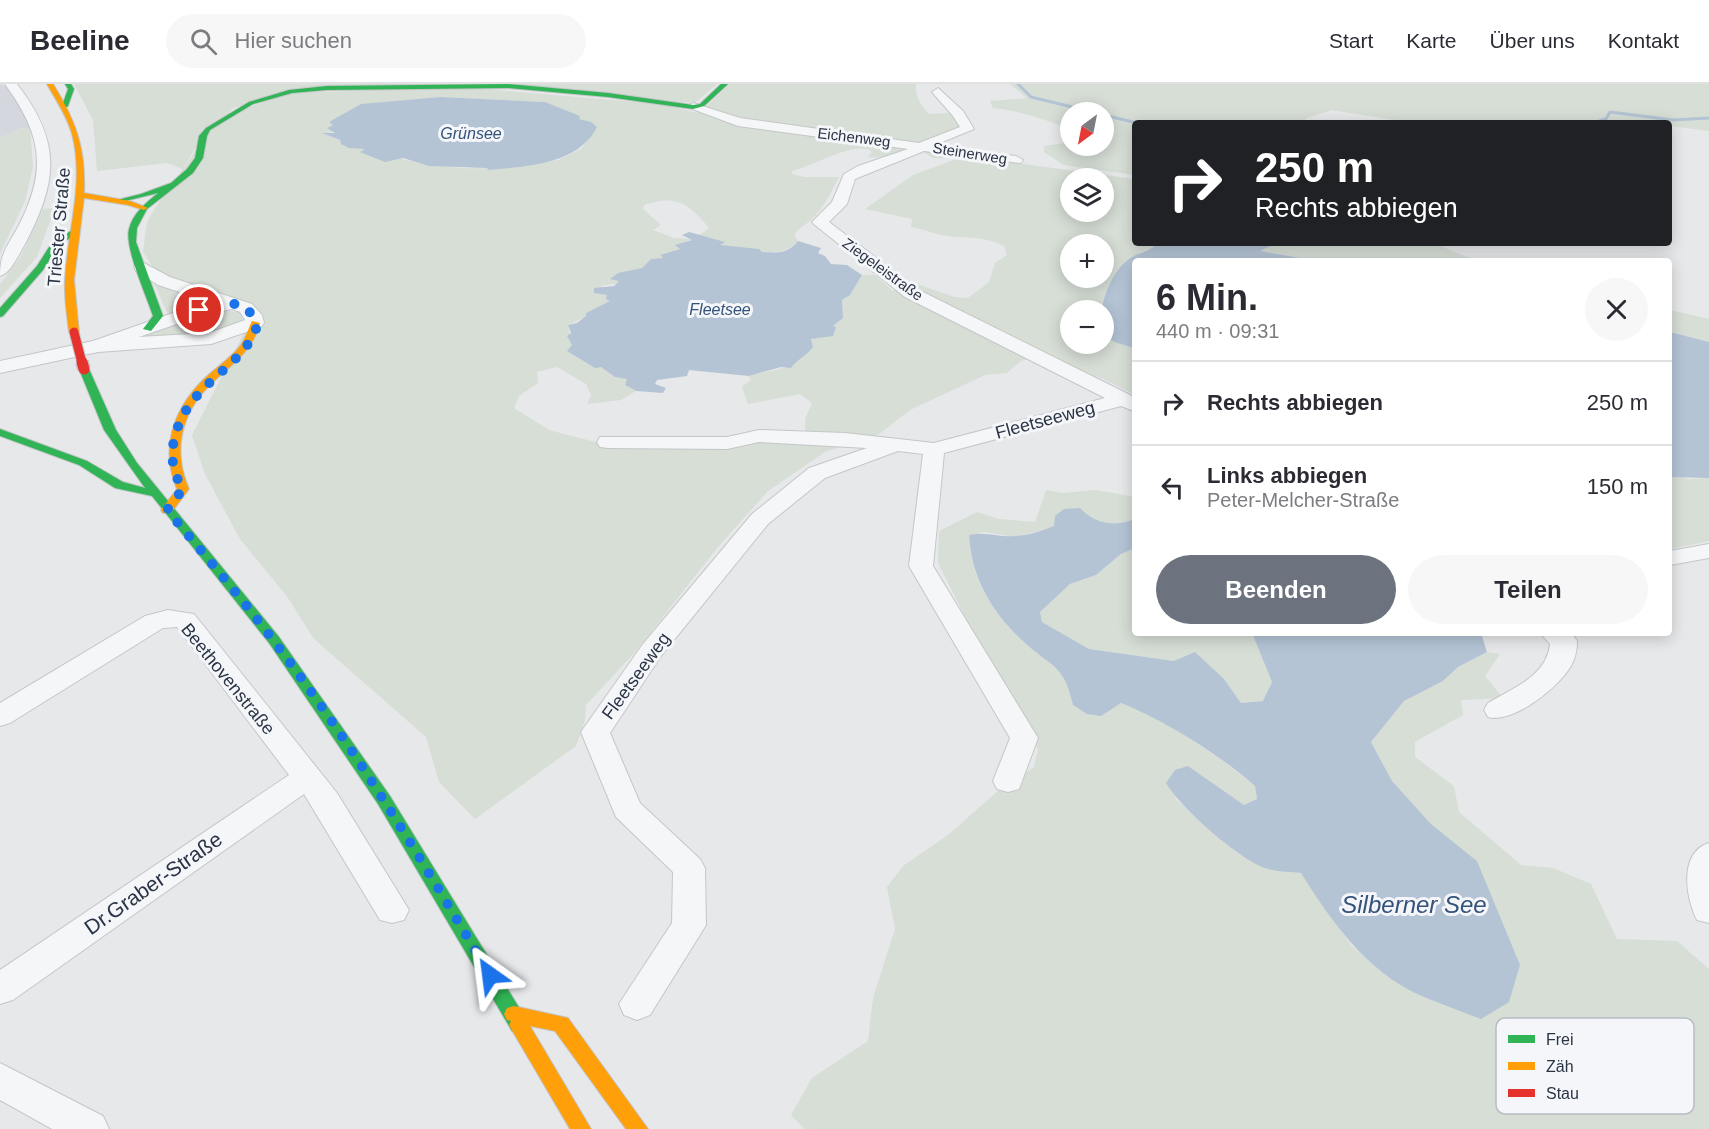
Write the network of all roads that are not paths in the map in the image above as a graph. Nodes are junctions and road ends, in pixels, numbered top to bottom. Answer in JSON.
{"nodes":[{"id":1,"x":11,"y":84,"type":"edge"},
{"id":2,"x":50,"y":84,"type":"edge"},
{"id":3,"x":68,"y":84,"type":"edge"},
{"id":4,"x":725,"y":84,"type":"edge"},
{"id":5,"x":938,"y":92,"type":"dead end"},
{"id":6,"x":65,"y":106,"type":"junction"},
{"id":7,"x":693,"y":107,"type":"junction"},
{"id":8,"x":924,"y":146,"type":"junction"},
{"id":9,"x":1016,"y":160,"type":"dead end"},
{"id":10,"x":171,"y":185,"type":"junction"},
{"id":11,"x":82,"y":195,"type":"junction"},
{"id":12,"x":117,"y":201,"type":"junction"},
{"id":13,"x":144,"y":208,"type":"junction"},
{"id":14,"x":76,"y":232,"type":"junction"},
{"id":15,"x":142,"y":267,"type":"junction"},
{"id":16,"x":0,"y":270,"type":"edge"},
{"id":17,"x":234,"y":303,"type":"junction"},
{"id":18,"x":0,"y":314,"type":"edge"},
{"id":19,"x":255,"y":323,"type":"junction"},
{"id":20,"x":148,"y":329,"type":"junction"},
{"id":21,"x":98,"y":346,"type":"junction"},
{"id":22,"x":0,"y":367,"type":"edge"},
{"id":23,"x":1129,"y":403,"type":"edge"},
{"id":24,"x":0,"y":432,"type":"edge"},
{"id":25,"x":609,"y":442,"type":"dead end"},
{"id":26,"x":893,"y":446,"type":"junction"},
{"id":27,"x":934,"y":449,"type":"junction"},
{"id":28,"x":153,"y":493,"type":"junction"},
{"id":29,"x":167,"y":510,"type":"junction"},
{"id":30,"x":1709,"y":551,"type":"edge"},
{"id":31,"x":1672,"y":558,"type":"edge"},
{"id":32,"x":1558,"y":636,"type":"edge"},
{"id":33,"x":1498,"y":710,"type":"dead end"},
{"id":34,"x":0,"y":716,"type":"edge"},
{"id":35,"x":306,"y":777,"type":"junction"},
{"id":36,"x":1008,"y":781,"type":"dead end"},
{"id":37,"x":1709,"y":855,"type":"edge"},
{"id":38,"x":392,"y":910,"type":"dead end"},
{"id":39,"x":1709,"y":910,"type":"edge"},
{"id":40,"x":0,"y":989,"type":"edge"},
{"id":41,"x":636,"y":1004,"type":"dead end"},
{"id":42,"x":514,"y":1014,"type":"junction"},
{"id":43,"x":0,"y":1080,"type":"edge"},
{"id":44,"x":89,"y":1129,"type":"edge"},
{"id":45,"x":581,"y":1129,"type":"edge"},
{"id":46,"x":638,"y":1129,"type":"edge"}],
"edges":[{"from":1,"to":16,"type":"street"},
{"from":2,"to":6,"type":"main road","name":"Triester Straße"},
{"from":3,"to":6,"type":"main road"},
{"from":4,"to":7,"type":"main road"},
{"from":5,"to":8,"type":"street","name":"Eichenweg"},
{"from":6,"to":11,"type":"main road","name":"Triester Straße"},
{"from":7,"to":8,"type":"street","name":"Eichenweg"},
{"from":7,"to":10,"type":"main road"},
{"from":8,"to":9,"type":"street","name":"Steinerweg"},
{"from":8,"to":23,"type":"street","name":"Ziegeleistraße"},
{"from":10,"to":12,"type":"main road"},
{"from":10,"to":13,"type":"main road"},
{"from":11,"to":12,"type":"main road"},
{"from":11,"to":14,"type":"main road","name":"Triester Straße"},
{"from":12,"to":13,"type":"main road"},
{"from":13,"to":15,"type":"main road"},
{"from":14,"to":18,"type":"main road"},
{"from":14,"to":28,"type":"main road","name":"Triester Straße","bridge":true},
{"from":15,"to":17,"type":"street"},
{"from":15,"to":20,"type":"main road"},
{"from":17,"to":19,"type":"street"},
{"from":17,"to":20,"type":"street"},
{"from":19,"to":21,"type":"street"},
{"from":19,"to":29,"type":"main road"},
{"from":20,"to":21,"type":"street"},
{"from":21,"to":22,"type":"street"},
{"from":23,"to":27,"type":"street","name":"Fleetseeweg"},
{"from":24,"to":28,"type":"main road"},
{"from":25,"to":26,"type":"street","name":"Fleetseeweg"},
{"from":26,"to":27,"type":"street","name":"Fleetseeweg"},
{"from":26,"to":41,"type":"street","name":"Fleetseeweg"},
{"from":27,"to":36,"type":"street"},
{"from":28,"to":29,"type":"main road","name":"Triester Straße"},
{"from":29,"to":42,"type":"main road","name":"Triester Straße"},
{"from":30,"to":31,"type":"street"},
{"from":32,"to":33,"type":"street"},
{"from":34,"to":35,"type":"street","name":"Beethovenstraße"},
{"from":35,"to":38,"type":"street","name":"Beethovenstraße"},
{"from":35,"to":40,"type":"street","name":"Dr.Graber-Straße"},
{"from":37,"to":39,"type":"street"},
{"from":42,"to":45,"type":"main road","name":"Triester Straße"},
{"from":42,"to":46,"type":"main road"},
{"from":43,"to":44,"type":"street"}]}
